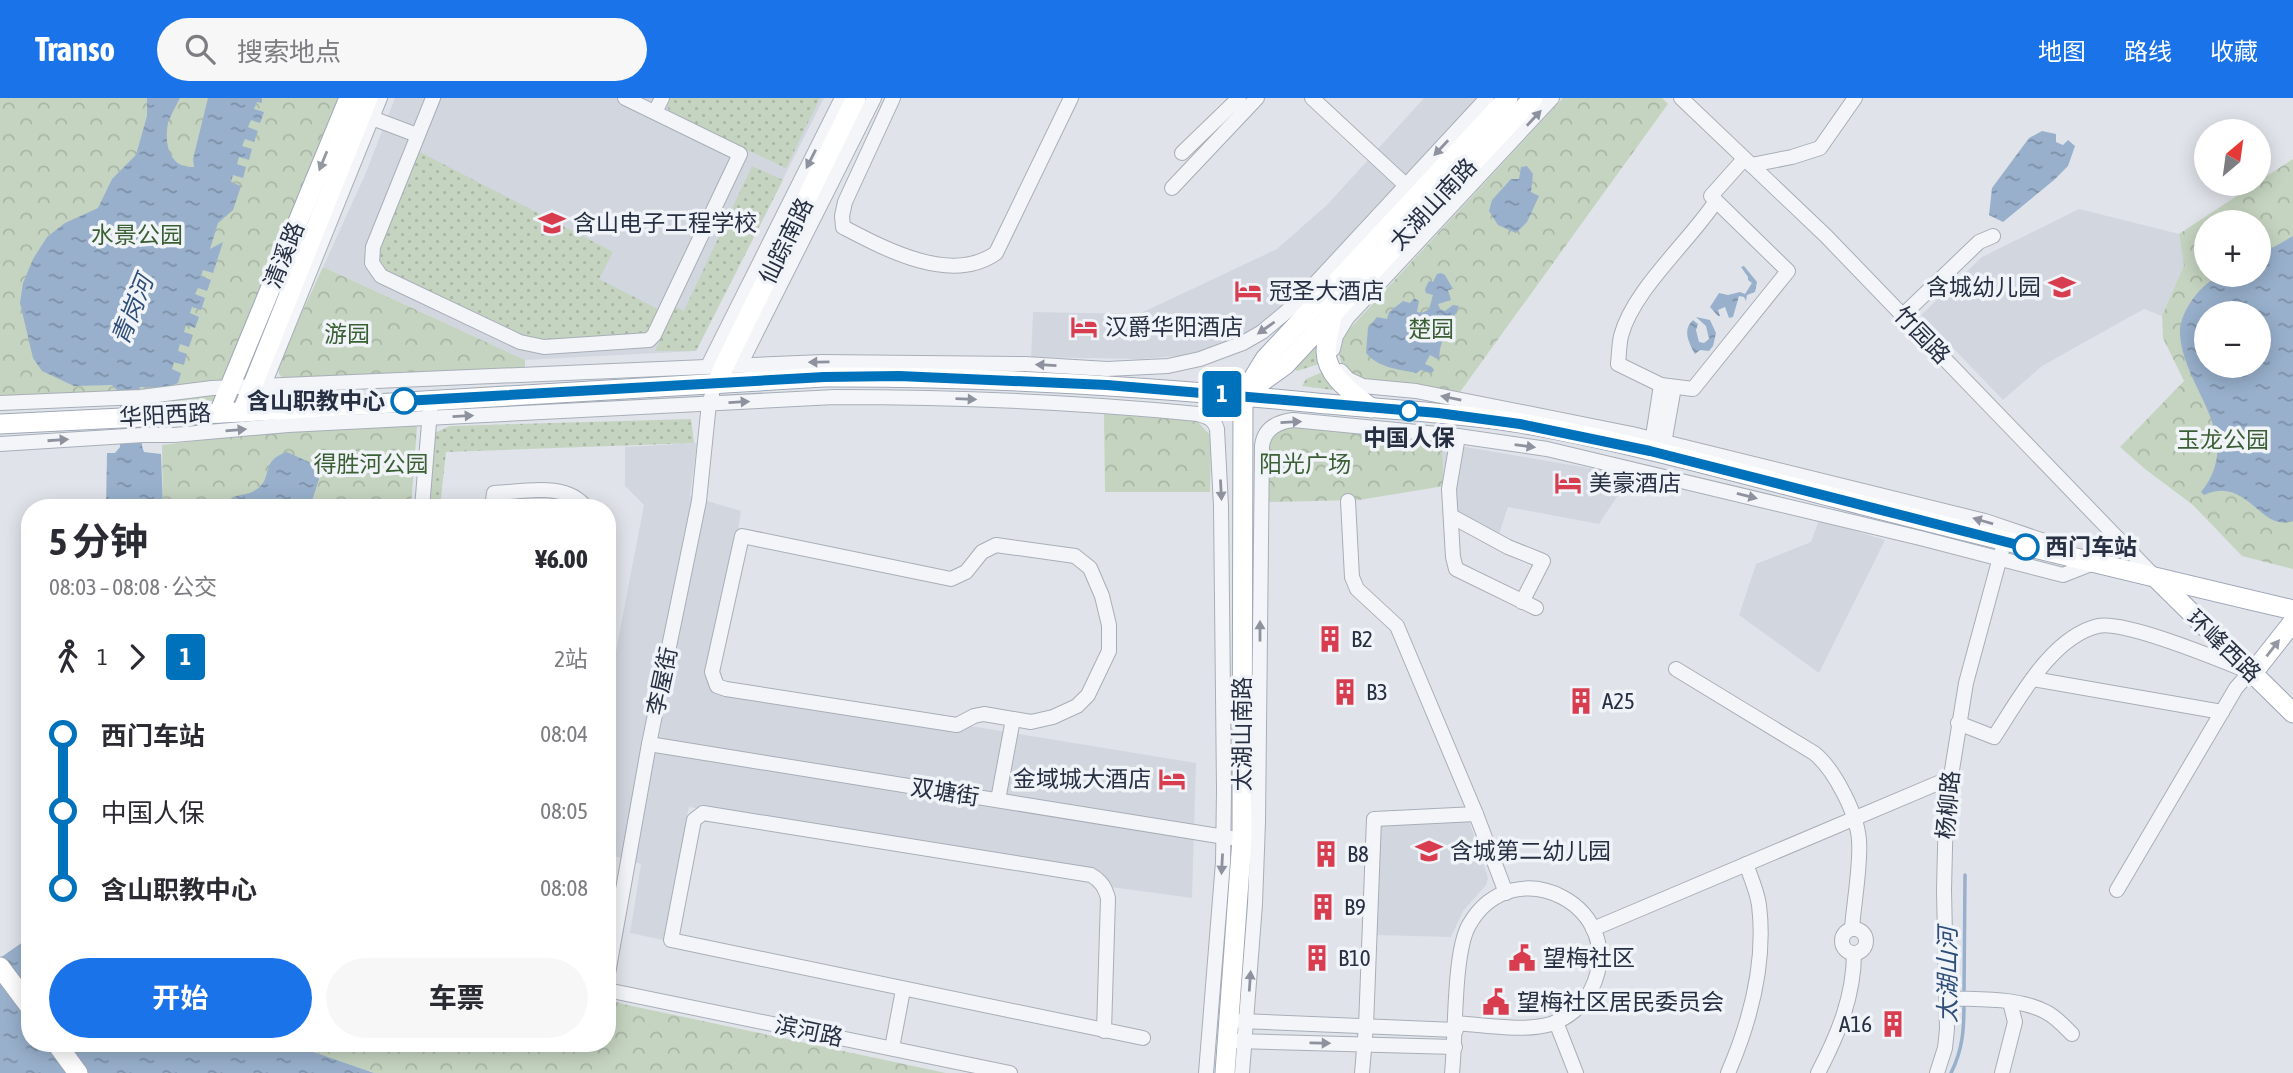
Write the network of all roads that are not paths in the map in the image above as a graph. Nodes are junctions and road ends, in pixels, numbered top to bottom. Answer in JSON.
{"nodes":[{"id":1,"x":368,"y":98,"type":"edge"},
{"id":2,"x":380,"y":98,"type":"edge"},
{"id":3,"x":433,"y":98,"type":"edge"},
{"id":4,"x":625,"y":98,"type":"edge"},
{"id":5,"x":662,"y":98,"type":"edge"},
{"id":6,"x":842,"y":98,"type":"edge"},
{"id":7,"x":856,"y":98,"type":"edge"},
{"id":8,"x":874,"y":98,"type":"edge"},
{"id":9,"x":893,"y":98,"type":"edge"},
{"id":10,"x":1071,"y":98,"type":"edge"},
{"id":11,"x":1239,"y":98,"type":"edge"},
{"id":12,"x":1257,"y":98,"type":"edge"},
{"id":13,"x":1312,"y":98,"type":"edge"},
{"id":14,"x":1488,"y":98,"type":"edge"},
{"id":15,"x":1508,"y":98,"type":"edge"},
{"id":16,"x":1533,"y":98,"type":"edge"},
{"id":17,"x":1552,"y":98,"type":"edge"},
{"id":18,"x":1681,"y":98,"type":"edge"},
{"id":19,"x":1855,"y":98,"type":"edge"},
{"id":20,"x":655,"y":112,"type":"junction"},
{"id":21,"x":355,"y":114,"type":"edge"},
{"id":22,"x":417,"y":135,"type":"junction"},
{"id":23,"x":1182,"y":153,"type":"dead end"},
{"id":24,"x":1748,"y":162,"type":"junction"},
{"id":25,"x":1172,"y":188,"type":"dead end"},
{"id":26,"x":1418,"y":196,"type":"junction"},
{"id":27,"x":1716,"y":201,"type":"junction"},
{"id":28,"x":1993,"y":236,"type":"dead end"},
{"id":29,"x":1334,"y":311,"type":"junction"},
{"id":30,"x":1903,"y":315,"type":"junction"},
{"id":31,"x":722,"y":370,"type":"junction"},
{"id":32,"x":259,"y":386,"type":"junction"},
{"id":33,"x":1667,"y":386,"type":"junction"},
{"id":34,"x":230,"y":387,"type":"junction"},
{"id":35,"x":1242,"y":395,"type":"junction"},
{"id":36,"x":709,"y":403,"type":"junction"},
{"id":37,"x":0,"y":404,"type":"edge"},
{"id":38,"x":1371,"y":408,"type":"junction"},
{"id":39,"x":430,"y":409,"type":"junction"},
{"id":40,"x":248,"y":412,"type":"junction"},
{"id":41,"x":219,"y":413,"type":"junction"},
{"id":42,"x":116,"y":417,"type":"junction"},
{"id":43,"x":0,"y":424,"type":"edge"},
{"id":44,"x":142,"y":426,"type":"junction"},
{"id":45,"x":1458,"y":436,"type":"junction"},
{"id":46,"x":0,"y":444,"type":"edge"},
{"id":47,"x":1657,"y":447,"type":"junction"},
{"id":48,"x":423,"y":499,"type":"edge"},
{"id":49,"x":493,"y":499,"type":"edge"},
{"id":50,"x":578,"y":499,"type":"edge"},
{"id":51,"x":1348,"y":501,"type":"dead end"},
{"id":52,"x":1451,"y":516,"type":"junction"},
{"id":53,"x":2002,"y":550,"type":"junction"},
{"id":54,"x":2091,"y":564,"type":"junction"},
{"id":55,"x":2156,"y":578,"type":"junction"},
{"id":56,"x":1522,"y":602,"type":"junction"},
{"id":57,"x":1536,"y":608,"type":"dead end"},
{"id":58,"x":2293,"y":610,"type":"edge"},
{"id":59,"x":2293,"y":622,"type":"edge"},
{"id":60,"x":1676,"y":669,"type":"dead end"},
{"id":61,"x":2251,"y":673,"type":"junction"},
{"id":62,"x":2033,"y":679,"type":"junction"},
{"id":63,"x":2221,"y":712,"type":"junction"},
{"id":64,"x":2293,"y":713,"type":"edge"},
{"id":65,"x":1013,"y":719,"type":"junction"},
{"id":66,"x":1958,"y":723,"type":"junction"},
{"id":67,"x":649,"y":744,"type":"junction"},
{"id":68,"x":1950,"y":778,"type":"junction"},
{"id":69,"x":998,"y":800,"type":"junction"},
{"id":70,"x":1476,"y":814,"type":"junction"},
{"id":71,"x":1854,"y":819,"type":"junction"},
{"id":72,"x":1232,"y":838,"type":"junction"},
{"id":73,"x":1746,"y":864,"type":"junction"},
{"id":74,"x":2117,"y":890,"type":"dead end"},
{"id":75,"x":1506,"y":893,"type":"junction"},
{"id":76,"x":616,"y":907,"type":"edge"},
{"id":77,"x":1593,"y":929,"type":"junction"},
{"id":78,"x":0,"y":967,"type":"edge"},
{"id":79,"x":903,"y":990,"type":"junction"},
{"id":80,"x":616,"y":992,"type":"edge"},
{"id":81,"x":21,"y":995,"type":"edge"},
{"id":82,"x":1946,"y":998,"type":"junction"},
{"id":83,"x":2010,"y":1002,"type":"junction"},
{"id":84,"x":1238,"y":1021,"type":"junction"},
{"id":85,"x":1556,"y":1022,"type":"junction"},
{"id":86,"x":1366,"y":1026,"type":"junction"},
{"id":87,"x":1456,"y":1027,"type":"junction"},
{"id":88,"x":1104,"y":1031,"type":"junction"},
{"id":89,"x":2072,"y":1034,"type":"dead end"},
{"id":90,"x":1143,"y":1038,"type":"dead end"},
{"id":91,"x":1236,"y":1041,"type":"junction"},
{"id":92,"x":1365,"y":1044,"type":"junction"},
{"id":93,"x":1455,"y":1047,"type":"junction"},
{"id":94,"x":892,"y":1048,"type":"junction"},
{"id":95,"x":63,"y":1052,"type":"edge"},
{"id":96,"x":78,"y":1073,"type":"edge"},
{"id":97,"x":1010,"y":1073,"type":"edge"},
{"id":98,"x":1206,"y":1073,"type":"edge"},
{"id":99,"x":1225,"y":1073,"type":"edge"},
{"id":100,"x":1242,"y":1073,"type":"edge"},
{"id":101,"x":1362,"y":1073,"type":"edge"},
{"id":102,"x":1452,"y":1073,"type":"edge"},
{"id":103,"x":1576,"y":1073,"type":"edge"},
{"id":104,"x":1728,"y":1073,"type":"edge"},
{"id":105,"x":1818,"y":1073,"type":"edge"},
{"id":106,"x":1937,"y":1073,"type":"edge"},
{"id":107,"x":2002,"y":1073,"type":"edge"}],
"edges":[{"from":1,"to":21,"type":"main road","name":"清溪路"},
{"from":2,"to":21,"type":"street"},
{"from":3,"to":22,"type":"street"},
{"from":4,"to":20,"type":"street"},
{"from":5,"to":20,"type":"street"},
{"from":6,"to":31,"type":"street","one_way":true},
{"from":7,"to":31,"type":"main road","name":"仙踪南路"},
{"from":8,"to":31,"type":"street"},
{"from":9,"to":10,"type":"street"},
{"from":11,"to":23,"type":"street"},
{"from":12,"to":25,"type":"street"},
{"from":13,"to":26,"type":"street"},
{"from":14,"to":26,"type":"street","one_way":true},
{"from":15,"to":26,"type":"main road","name":"太湖山南路"},
{"from":16,"to":26,"type":"main road","name":"太湖山南路"},
{"from":47,"to":17,"type":"street","one_way":true},
{"from":18,"to":24,"type":"street","name":"竹园路"},
{"from":19,"to":24,"type":"street"},
{"from":20,"to":22,"type":"street"},
{"from":21,"to":22,"type":"street"},
{"from":21,"to":32,"type":"main road","name":"清溪路"},
{"from":21,"to":34,"type":"main road","name":"清溪路","one_way":true},
{"from":24,"to":27,"type":"street"},
{"from":24,"to":30,"type":"street","name":"竹园路"},
{"from":26,"to":29,"type":"main road","name":"太湖山南路"},
{"from":26,"to":31,"type":"street","one_way":true},
{"from":26,"to":35,"type":"main road","name":"太湖山南路"},
{"from":27,"to":33,"type":"street"},
{"from":27,"to":33,"type":"street"},
{"from":28,"to":30,"type":"street"},
{"from":29,"to":35,"type":"main road","name":"太湖山南路"},
{"from":29,"to":38,"type":"main road"},
{"from":30,"to":55,"type":"street","name":"竹园路"},
{"from":31,"to":32,"type":"street"},
{"from":31,"to":35,"type":"main road","name":"华阳西路"},
{"from":31,"to":36,"type":"street","name":"李屋街"},
{"from":31,"to":39,"type":"main road","name":"华阳西路"},
{"from":32,"to":34,"type":"street"},
{"from":32,"to":40,"type":"main road","name":"清溪路"},
{"from":33,"to":47,"type":"street"},
{"from":34,"to":41,"type":"main road","name":"清溪路"},
{"from":34,"to":42,"type":"street"},
{"from":35,"to":38,"type":"main road","name":"华阳西路"},
{"from":35,"to":72,"type":"main road","name":"太湖山南路"},
{"from":39,"to":36,"type":"street","one_way":true},
{"from":36,"to":67,"type":"street","name":"李屋街"},
{"from":36,"to":72,"type":"street","one_way":true},
{"from":37,"to":42,"type":"street"},
{"from":38,"to":47,"type":"main road","name":"华阳西路"},
{"from":39,"to":40,"type":"main road","name":"华阳西路"},
{"from":44,"to":39,"type":"street","one_way":true},
{"from":39,"to":48,"type":"street"},
{"from":40,"to":41,"type":"main road","name":"华阳西路"},
{"from":41,"to":44,"type":"main road","name":"华阳西路"},
{"from":42,"to":43,"type":"main road","name":"华阳西路"},
{"from":42,"to":44,"type":"main road","name":"华阳西路"},
{"from":46,"to":42,"type":"street","one_way":true},
{"from":45,"to":52,"type":"street"},
{"from":45,"to":53,"type":"street","one_way":true},
{"from":84,"to":45,"type":"street","one_way":true},
{"from":47,"to":53,"type":"main road","name":"华阳西路"},
{"from":54,"to":47,"type":"street","one_way":true},
{"from":49,"to":50,"type":"street"},
{"from":51,"to":70,"type":"street"},
{"from":52,"to":56,"type":"street"},
{"from":52,"to":56,"type":"street"},
{"from":53,"to":54,"type":"main road","name":"华阳西路"},
{"from":53,"to":66,"type":"street","name":"杨柳路"},
{"from":54,"to":55,"type":"main road","name":"华阳西路"},
{"from":55,"to":58,"type":"main road","name":"华阳西路"},
{"from":55,"to":61,"type":"main road","name":"环峰西路"},
{"from":56,"to":57,"type":"street"},
{"from":61,"to":59,"type":"main road","one_way":true},
{"from":60,"to":71,"type":"street"},
{"from":61,"to":62,"type":"street"},
{"from":61,"to":63,"type":"street"},
{"from":61,"to":64,"type":"main road","name":"环峰西路"},
{"from":62,"to":63,"type":"street"},
{"from":62,"to":66,"type":"street"},
{"from":63,"to":74,"type":"street"},
{"from":65,"to":65,"type":"street"},
{"from":65,"to":69,"type":"street"},
{"from":66,"to":68,"type":"street","name":"杨柳路"},
{"from":67,"to":69,"type":"street","name":"双塘街"},
{"from":67,"to":76,"type":"street","name":"李屋街"},
{"from":68,"to":71,"type":"street"},
{"from":68,"to":82,"type":"street","name":"杨柳路"},
{"from":69,"to":72,"type":"street","name":"双塘街"},
{"from":70,"to":75,"type":"street"},
{"from":70,"to":86,"type":"street"},
{"from":71,"to":73,"type":"street"},
{"from":71,"to":105,"type":"street"},
{"from":72,"to":84,"type":"main road","name":"太湖山南路"},
{"from":72,"to":98,"type":"street","one_way":true},
{"from":73,"to":77,"type":"street"},
{"from":73,"to":104,"type":"street"},
{"from":75,"to":77,"type":"street"},
{"from":75,"to":87,"type":"street"},
{"from":77,"to":85,"type":"street"},
{"from":78,"to":81,"type":"main road"},
{"from":79,"to":88,"type":"street"},
{"from":79,"to":88,"type":"street"},
{"from":79,"to":94,"type":"street"},
{"from":80,"to":94,"type":"street","name":"滨河路"},
{"from":82,"to":83,"type":"street"},
{"from":82,"to":106,"type":"street","name":"杨柳路"},
{"from":83,"to":89,"type":"street"},
{"from":83,"to":107,"type":"street"},
{"from":84,"to":86,"type":"street"},
{"from":84,"to":91,"type":"main road","name":"太湖山南路"},
{"from":85,"to":87,"type":"street"},
{"from":85,"to":103,"type":"street"},
{"from":86,"to":87,"type":"street"},
{"from":86,"to":92,"type":"street"},
{"from":87,"to":93,"type":"street"},
{"from":88,"to":90,"type":"street"},
{"from":91,"to":92,"type":"street","one_way":true},
{"from":91,"to":99,"type":"main road","name":"太湖山南路"},
{"from":91,"to":100,"type":"street"},
{"from":92,"to":93,"type":"street"},
{"from":92,"to":101,"type":"street"},
{"from":93,"to":102,"type":"street"},
{"from":94,"to":97,"type":"street","name":"滨河路"},
{"from":95,"to":96,"type":"main road"}]}
